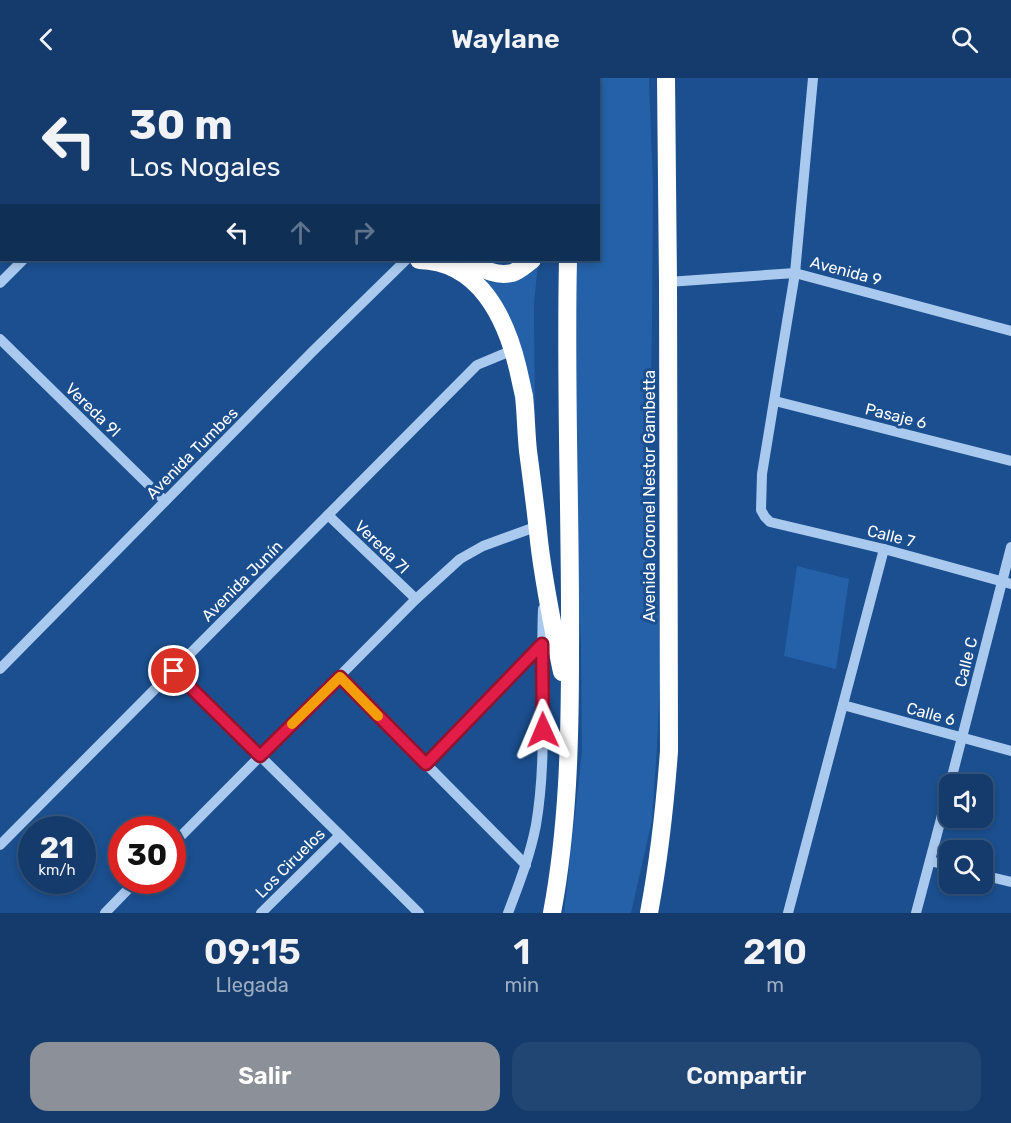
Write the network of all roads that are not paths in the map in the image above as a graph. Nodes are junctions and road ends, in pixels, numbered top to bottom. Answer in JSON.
{"nodes":[{"id":1,"x":666,"y":78,"type":"edge"},
{"id":2,"x":813,"y":78,"type":"edge"},
{"id":3,"x":22,"y":261,"type":"edge"},
{"id":4,"x":405,"y":261,"type":"edge"},
{"id":5,"x":437,"y":261,"type":"edge"},
{"id":6,"x":531,"y":261,"type":"edge"},
{"id":7,"x":568,"y":261,"type":"edge"},
{"id":8,"x":468,"y":265,"type":"edge"},
{"id":9,"x":795,"y":273,"type":"junction"},
{"id":10,"x":1,"y":279,"type":"edge"},
{"id":11,"x":668,"y":282,"type":"junction"},
{"id":12,"x":1011,"y":331,"type":"edge"},
{"id":13,"x":0,"y":339,"type":"edge"},
{"id":14,"x":513,"y":350,"type":"junction"},
{"id":15,"x":775,"y":401,"type":"junction"},
{"id":16,"x":1011,"y":461,"type":"edge"},
{"id":17,"x":165,"y":501,"type":"junction"},
{"id":18,"x":328,"y":515,"type":"junction"},
{"id":19,"x":538,"y":526,"type":"junction"},
{"id":20,"x":1011,"y":547,"type":"edge"},
{"id":21,"x":884,"y":549,"type":"junction"},
{"id":22,"x":544,"y":581,"type":"junction"},
{"id":23,"x":1006,"y":583,"type":"edge"},
{"id":24,"x":416,"y":599,"type":"junction"},
{"id":25,"x":542,"y":644,"type":"junction"},
{"id":26,"x":0,"y":669,"type":"edge"},
{"id":27,"x":174,"y":671,"type":"junction"},
{"id":28,"x":340,"y":677,"type":"junction"},
{"id":29,"x":843,"y":705,"type":"junction"},
{"id":30,"x":570,"y":712,"type":"junction"},
{"id":31,"x":962,"y":738,"type":"junction"},
{"id":32,"x":1011,"y":751,"type":"edge"},
{"id":33,"x":260,"y":756,"type":"junction"},
{"id":34,"x":426,"y":764,"type":"junction"},
{"id":35,"x":953,"y":774,"type":"edge"},
{"id":36,"x":939,"y":827,"type":"edge"},
{"id":37,"x":186,"y":831,"type":"edge"},
{"id":38,"x":340,"y":835,"type":"junction"},
{"id":39,"x":0,"y":845,"type":"edge"},
{"id":40,"x":930,"y":861,"type":"junction"},
{"id":41,"x":939,"y":863,"type":"edge"},
{"id":42,"x":526,"y":865,"type":"junction"},
{"id":43,"x":993,"y":878,"type":"edge"},
{"id":44,"x":1011,"y":882,"type":"edge"},
{"id":45,"x":123,"y":894,"type":"edge"},
{"id":46,"x":105,"y":913,"type":"edge"},
{"id":47,"x":261,"y":913,"type":"edge"},
{"id":48,"x":419,"y":913,"type":"edge"},
{"id":49,"x":508,"y":913,"type":"edge"},
{"id":50,"x":552,"y":913,"type":"edge"},
{"id":51,"x":649,"y":913,"type":"edge"},
{"id":52,"x":788,"y":913,"type":"edge"},
{"id":53,"x":916,"y":913,"type":"edge"}],
"edges":[{"from":1,"to":11,"type":"highway","name":"Avenida Coronel Nestor Gambetta"},
{"from":2,"to":9,"type":"street"},
{"from":3,"to":10,"type":"street"},
{"from":4,"to":17,"type":"street","name":"Avenida Tumbes"},
{"from":5,"to":8,"type":"highway"},
{"from":6,"to":8,"type":"highway"},
{"from":7,"to":30,"type":"highway"},
{"from":8,"to":14,"type":"highway"},
{"from":9,"to":11,"type":"street","name":"Avenida 9"},
{"from":9,"to":12,"type":"street","name":"Avenida 9"},
{"from":9,"to":15,"type":"street"},
{"from":11,"to":51,"type":"highway","name":"Avenida Coronel Nestor Gambetta"},
{"from":13,"to":17,"type":"street","name":"Vereda 9I"},
{"from":14,"to":18,"type":"street","name":"Avenida Junín"},
{"from":14,"to":19,"type":"highway"},
{"from":15,"to":16,"type":"street","name":"Pasaje 6"},
{"from":15,"to":21,"type":"street","name":"Calle 7"},
{"from":17,"to":26,"type":"street","name":"Avenida Tumbes"},
{"from":18,"to":24,"type":"street","name":"Vereda 7I"},
{"from":18,"to":27,"type":"street","name":"Avenida Junín"},
{"from":19,"to":22,"type":"highway"},
{"from":19,"to":24,"type":"street"},
{"from":20,"to":23,"type":"street","name":"Calle C"},
{"from":21,"to":23,"type":"street","name":"Calle 7"},
{"from":21,"to":29,"type":"street"},
{"from":22,"to":25,"type":"street"},
{"from":22,"to":30,"type":"highway"},
{"from":23,"to":31,"type":"street","name":"Calle C"},
{"from":24,"to":28,"type":"street"},
{"from":25,"to":34,"type":"street"},
{"from":25,"to":42,"type":"street"},
{"from":27,"to":33,"type":"street"},
{"from":27,"to":39,"type":"street","name":"Avenida Junín"},
{"from":28,"to":33,"type":"street"},
{"from":28,"to":34,"type":"street"},
{"from":29,"to":31,"type":"street","name":"Calle 6"},
{"from":29,"to":52,"type":"street"},
{"from":30,"to":50,"type":"highway"},
{"from":31,"to":32,"type":"street","name":"Calle 6"},
{"from":31,"to":35,"type":"street","name":"Calle C"},
{"from":33,"to":37,"type":"street"},
{"from":33,"to":38,"type":"street"},
{"from":34,"to":42,"type":"street"},
{"from":36,"to":40,"type":"street","name":"Calle C"},
{"from":38,"to":47,"type":"street","name":"Los Ciruelos"},
{"from":38,"to":48,"type":"street"},
{"from":40,"to":41,"type":"street"},
{"from":40,"to":53,"type":"street","name":"Calle C"},
{"from":42,"to":49,"type":"street"},
{"from":43,"to":44,"type":"street"},
{"from":45,"to":46,"type":"street"}]}
